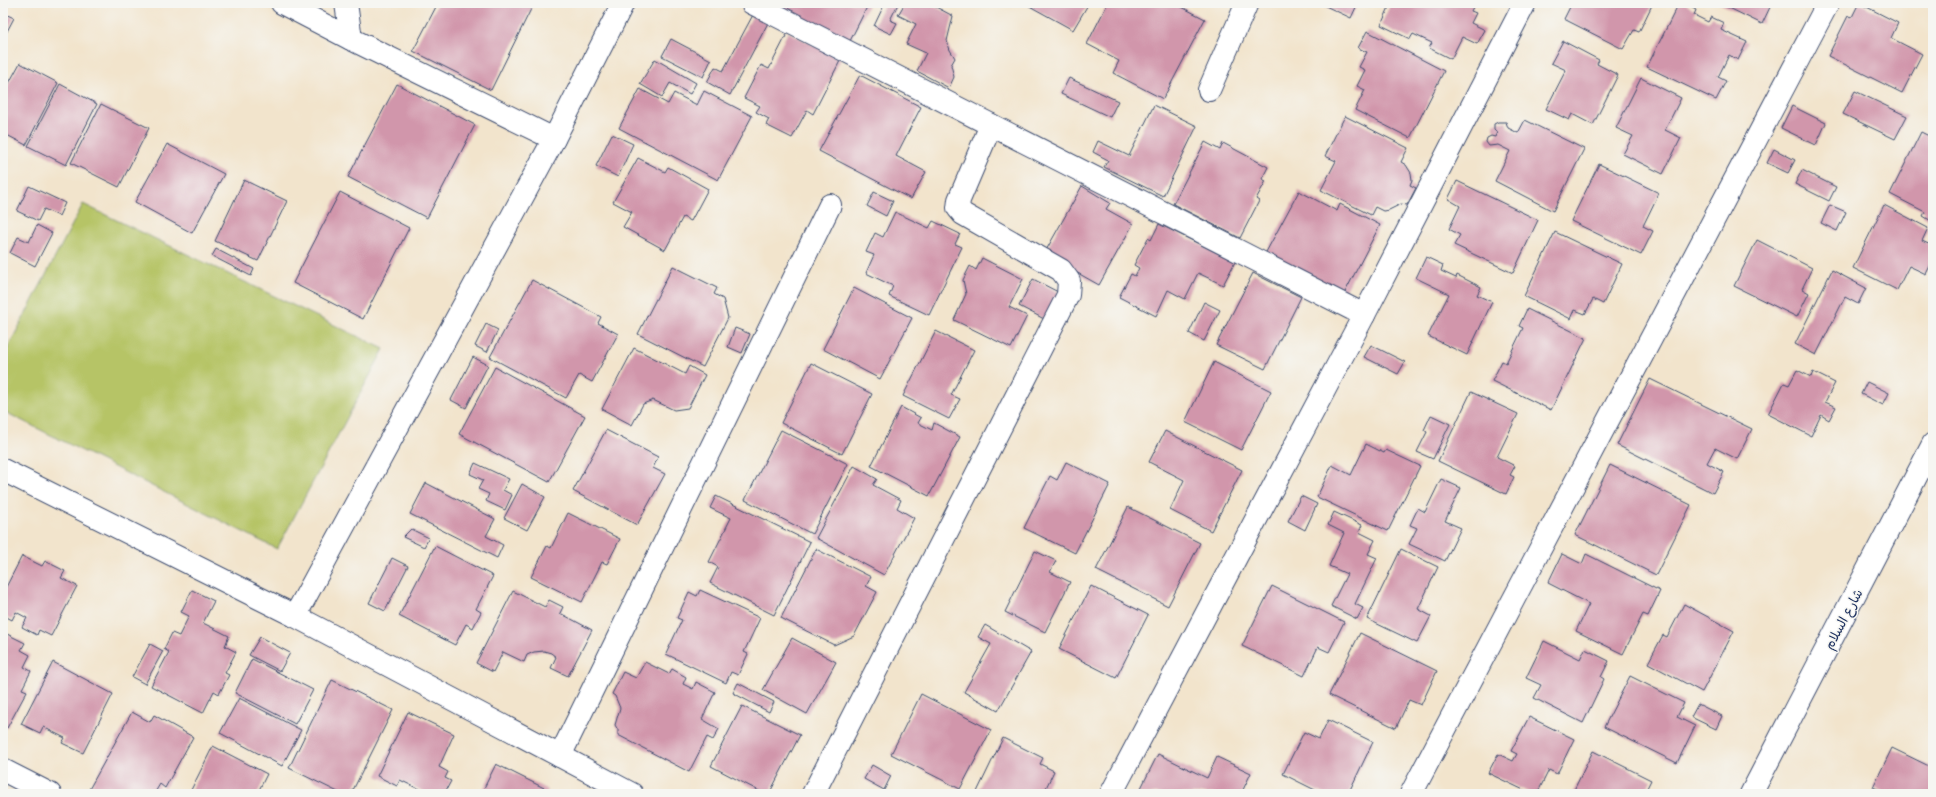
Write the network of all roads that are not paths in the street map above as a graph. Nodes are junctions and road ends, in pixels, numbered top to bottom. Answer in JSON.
{"nodes":[{"id":1,"x":282,"y":3,"type":"edge"},
{"id":2,"x":346,"y":3,"type":"edge"},
{"id":3,"x":623,"y":3,"type":"edge"},
{"id":4,"x":752,"y":3,"type":"edge"},
{"id":5,"x":1247,"y":3,"type":"edge"},
{"id":6,"x":1526,"y":3,"type":"edge"},
{"id":7,"x":1828,"y":3,"type":"edge"},
{"id":8,"x":350,"y":39,"type":"junction"},
{"id":9,"x":1209,"y":90,"type":"dead end"},
{"id":10,"x":991,"y":125,"type":"junction"},
{"id":11,"x":554,"y":139,"type":"junction"},
{"id":12,"x":830,"y":205,"type":"dead end"},
{"id":13,"x":1364,"y":315,"type":"junction"},
{"id":14,"x":1933,"y":444,"type":"edge"},
{"id":15,"x":3,"y":470,"type":"edge"},
{"id":16,"x":295,"y":616,"type":"junction"},
{"id":17,"x":560,"y":756,"type":"junction"},
{"id":18,"x":3,"y":770,"type":"edge"},
{"id":19,"x":50,"y":794,"type":"edge"},
{"id":20,"x":632,"y":794,"type":"edge"},
{"id":21,"x":813,"y":794,"type":"edge"},
{"id":22,"x":1111,"y":794,"type":"edge"},
{"id":23,"x":1411,"y":794,"type":"edge"},
{"id":24,"x":1751,"y":794,"type":"edge"}],
"edges":[{"from":1,"to":8,"type":"street"},
{"from":2,"to":8,"type":"street"},
{"from":3,"to":11,"type":"street"},
{"from":4,"to":10,"type":"street"},
{"from":5,"to":9,"type":"street"},
{"from":6,"to":13,"type":"street"},
{"from":7,"to":23,"type":"street"},
{"from":8,"to":11,"type":"street"},
{"from":10,"to":13,"type":"street"},
{"from":10,"to":21,"type":"street"},
{"from":11,"to":16,"type":"street"},
{"from":12,"to":17,"type":"street"},
{"from":13,"to":22,"type":"street"},
{"from":14,"to":24,"type":"street","name":"شارع السلام"},
{"from":15,"to":16,"type":"street"},
{"from":16,"to":17,"type":"street"},
{"from":17,"to":20,"type":"street"},
{"from":18,"to":19,"type":"street"}]}
